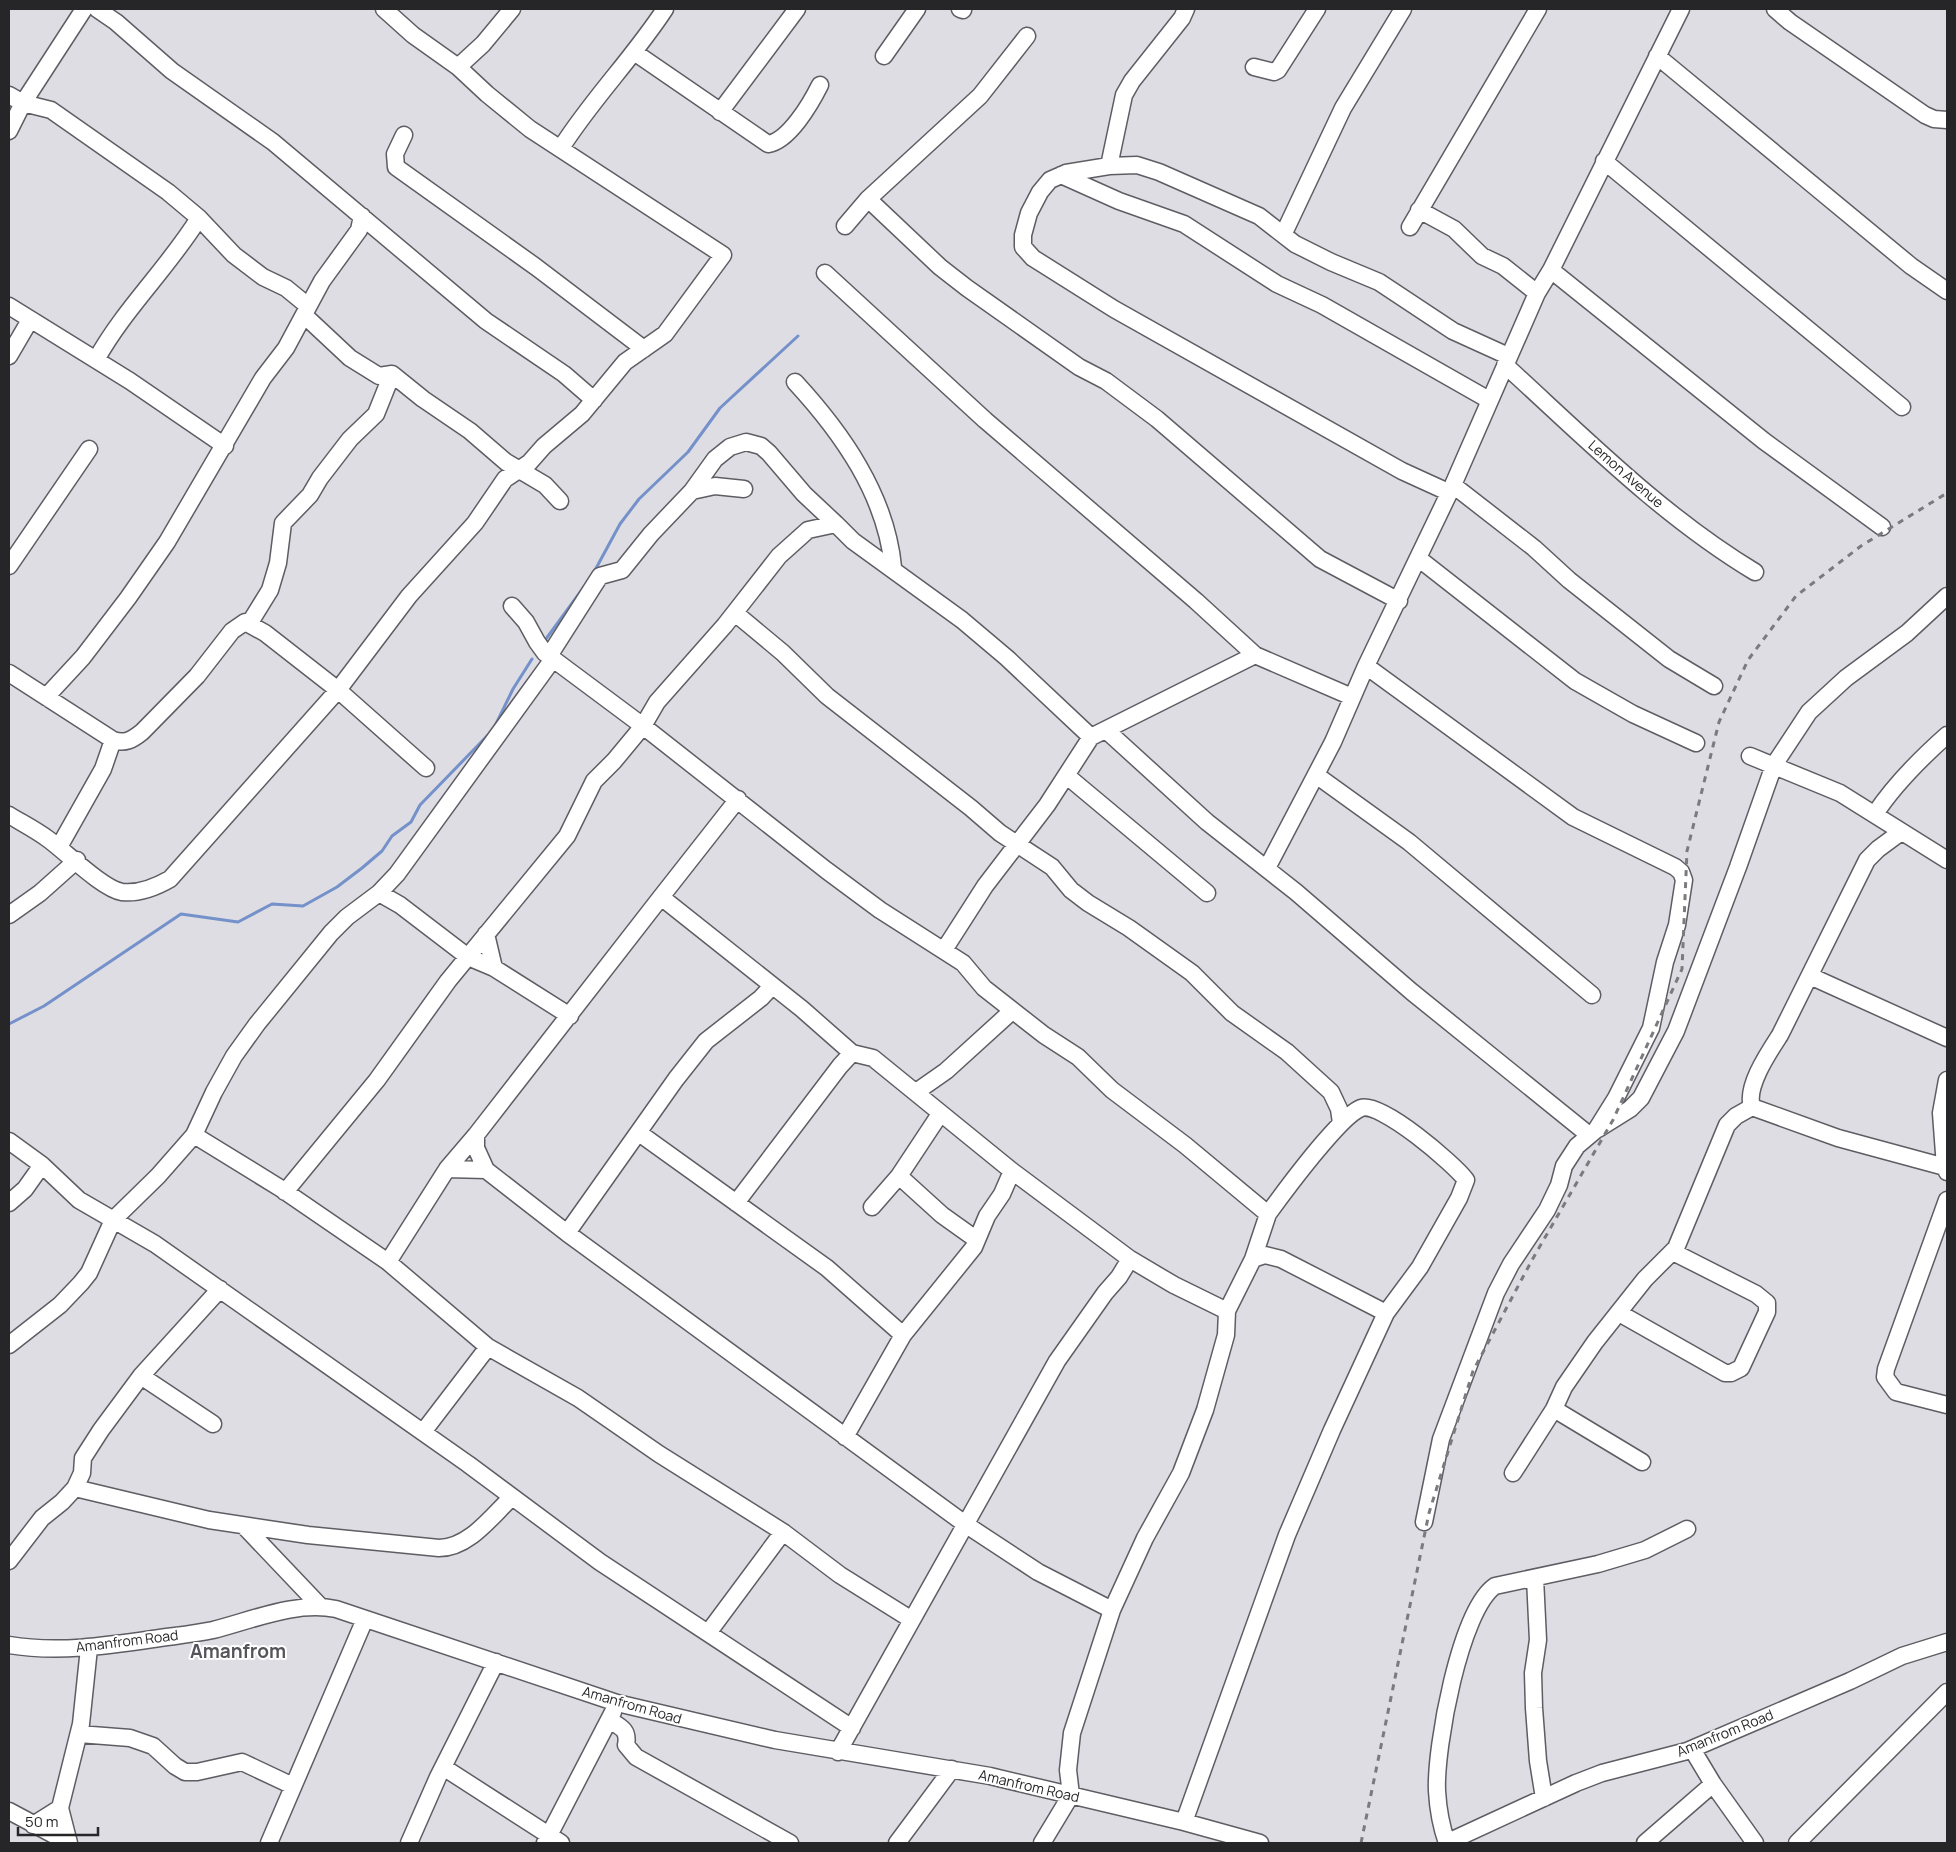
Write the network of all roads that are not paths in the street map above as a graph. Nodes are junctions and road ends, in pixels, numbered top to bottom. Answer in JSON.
{"nodes":[{"id":1,"x":84,"y":9,"type":"edge"},
{"id":2,"x":98,"y":9,"type":"edge"},
{"id":3,"x":384,"y":9,"type":"edge"},
{"id":4,"x":512,"y":9,"type":"edge"},
{"id":5,"x":665,"y":9,"type":"edge"},
{"id":6,"x":797,"y":9,"type":"edge"},
{"id":7,"x":918,"y":9,"type":"edge"},
{"id":8,"x":1186,"y":9,"type":"edge"},
{"id":9,"x":1317,"y":9,"type":"edge"},
{"id":10,"x":1403,"y":9,"type":"edge"},
{"id":11,"x":1538,"y":9,"type":"edge"},
{"id":12,"x":1681,"y":9,"type":"edge"},
{"id":13,"x":1775,"y":9,"type":"edge"},
{"id":14,"x":1027,"y":36,"type":"dead end"},
{"id":15,"x":634,"y":52,"type":"junction"},
{"id":16,"x":884,"y":56,"type":"dead end"},
{"id":17,"x":1656,"y":56,"type":"junction"},
{"id":18,"x":458,"y":67,"type":"junction"},
{"id":19,"x":1254,"y":67,"type":"dead end"},
{"id":20,"x":820,"y":85,"type":"dead end"},
{"id":21,"x":9,"y":95,"type":"edge"},
{"id":22,"x":23,"y":103,"type":"junction"},
{"id":23,"x":720,"y":112,"type":"junction"},
{"id":24,"x":1947,"y":120,"type":"edge"},
{"id":25,"x":9,"y":131,"type":"edge"},
{"id":26,"x":404,"y":135,"type":"dead end"},
{"id":27,"x":561,"y":148,"type":"junction"},
{"id":28,"x":1604,"y":160,"type":"junction"},
{"id":29,"x":1109,"y":166,"type":"junction"},
{"id":30,"x":1061,"y":175,"type":"junction"},
{"id":31,"x":868,"y":199,"type":"junction"},
{"id":32,"x":1419,"y":210,"type":"junction"},
{"id":33,"x":362,"y":216,"type":"junction"},
{"id":34,"x":199,"y":218,"type":"junction"},
{"id":35,"x":845,"y":226,"type":"dead end"},
{"id":36,"x":1410,"y":227,"type":"dead end"},
{"id":37,"x":1284,"y":233,"type":"junction"},
{"id":38,"x":1551,"y":270,"type":"junction"},
{"id":39,"x":825,"y":273,"type":"dead end"},
{"id":40,"x":1947,"y":291,"type":"edge"},
{"id":41,"x":1537,"y":293,"type":"junction"},
{"id":42,"x":9,"y":306,"type":"edge"},
{"id":43,"x":306,"y":311,"type":"junction"},
{"id":44,"x":30,"y":320,"type":"junction"},
{"id":45,"x":644,"y":349,"type":"junction"},
{"id":46,"x":9,"y":356,"type":"edge"},
{"id":47,"x":96,"y":360,"type":"junction"},
{"id":48,"x":1507,"y":361,"type":"junction"},
{"id":49,"x":392,"y":374,"type":"junction"},
{"id":50,"x":795,"y":382,"type":"dead end"},
{"id":51,"x":594,"y":400,"type":"junction"},
{"id":52,"x":1489,"y":400,"type":"junction"},
{"id":53,"x":1902,"y":407,"type":"dead end"},
{"id":54,"x":225,"y":446,"type":"junction"},
{"id":55,"x":89,"y":449,"type":"dead end"},
{"id":56,"x":518,"y":471,"type":"junction"},
{"id":57,"x":744,"y":489,"type":"dead end"},
{"id":58,"x":1450,"y":489,"type":"junction"},
{"id":59,"x":692,"y":491,"type":"junction"},
{"id":60,"x":560,"y":501,"type":"dead end"},
{"id":61,"x":836,"y":524,"type":"junction"},
{"id":62,"x":1882,"y":527,"type":"dead end"},
{"id":63,"x":1418,"y":558,"type":"junction"},
{"id":64,"x":9,"y":566,"type":"edge"},
{"id":65,"x":892,"y":567,"type":"junction"},
{"id":66,"x":1755,"y":572,"type":"dead end"},
{"id":67,"x":1947,"y":596,"type":"edge"},
{"id":68,"x":1398,"y":601,"type":"junction"},
{"id":69,"x":512,"y":606,"type":"dead end"},
{"id":70,"x":735,"y":613,"type":"junction"},
{"id":71,"x":249,"y":624,"type":"junction"},
{"id":72,"x":1255,"y":655,"type":"junction"},
{"id":73,"x":551,"y":657,"type":"junction"},
{"id":74,"x":1366,"y":666,"type":"junction"},
{"id":75,"x":9,"y":673,"type":"edge"},
{"id":76,"x":1714,"y":686,"type":"dead end"},
{"id":77,"x":338,"y":690,"type":"junction"},
{"id":78,"x":46,"y":697,"type":"junction"},
{"id":79,"x":1352,"y":697,"type":"junction"},
{"id":80,"x":643,"y":726,"type":"junction"},
{"id":81,"x":1107,"y":730,"type":"junction"},
{"id":82,"x":1947,"y":735,"type":"edge"},
{"id":83,"x":1091,"y":737,"type":"junction"},
{"id":84,"x":113,"y":740,"type":"junction"},
{"id":85,"x":1696,"y":743,"type":"dead end"},
{"id":86,"x":1750,"y":756,"type":"dead end"},
{"id":87,"x":1774,"y":764,"type":"junction"},
{"id":88,"x":426,"y":768,"type":"dead end"},
{"id":89,"x":1316,"y":775,"type":"junction"},
{"id":90,"x":1066,"y":776,"type":"junction"},
{"id":91,"x":738,"y":799,"type":"junction"},
{"id":92,"x":1875,"y":814,"type":"junction"},
{"id":93,"x":9,"y":815,"type":"edge"},
{"id":94,"x":1901,"y":832,"type":"junction"},
{"id":95,"x":1018,"y":845,"type":"junction"},
{"id":96,"x":59,"y":847,"type":"junction"},
{"id":97,"x":77,"y":860,"type":"junction"},
{"id":98,"x":1947,"y":860,"type":"edge"},
{"id":99,"x":1266,"y":868,"type":"junction"},
{"id":100,"x":379,"y":893,"type":"junction"},
{"id":101,"x":1207,"y":893,"type":"dead end"},
{"id":102,"x":662,"y":897,"type":"junction"},
{"id":103,"x":10,"y":910,"type":"edge"},
{"id":104,"x":486,"y":934,"type":"junction"},
{"id":105,"x":944,"y":950,"type":"junction"},
{"id":106,"x":468,"y":957,"type":"junction"},
{"id":107,"x":494,"y":968,"type":"junction"},
{"id":108,"x":1810,"y":976,"type":"junction"},
{"id":109,"x":772,"y":986,"type":"junction"},
{"id":110,"x":1592,"y":995,"type":"dead end"},
{"id":111,"x":1012,"y":1011,"type":"junction"},
{"id":112,"x":570,"y":1016,"type":"junction"},
{"id":113,"x":1947,"y":1038,"type":"edge"},
{"id":114,"x":852,"y":1053,"type":"junction"},
{"id":115,"x":1947,"y":1080,"type":"edge"},
{"id":116,"x":916,"y":1092,"type":"junction"},
{"id":117,"x":1331,"y":1092,"type":"junction"},
{"id":118,"x":1362,"y":1107,"type":"junction"},
{"id":119,"x":1752,"y":1107,"type":"junction"},
{"id":120,"x":940,"y":1114,"type":"junction"},
{"id":121,"x":1341,"y":1123,"type":"junction"},
{"id":122,"x":1593,"y":1132,"type":"junction"},
{"id":123,"x":638,"y":1133,"type":"junction"},
{"id":124,"x":194,"y":1135,"type":"junction"},
{"id":125,"x":476,"y":1135,"type":"junction"},
{"id":126,"x":9,"y":1141,"type":"edge"},
{"id":127,"x":42,"y":1165,"type":"junction"},
{"id":128,"x":1946,"y":1165,"type":"edge"},
{"id":129,"x":447,"y":1169,"type":"junction"},
{"id":130,"x":486,"y":1170,"type":"junction"},
{"id":131,"x":1012,"y":1171,"type":"junction"},
{"id":132,"x":899,"y":1176,"type":"junction"},
{"id":133,"x":285,"y":1192,"type":"junction"},
{"id":134,"x":1947,"y":1200,"type":"edge"},
{"id":135,"x":9,"y":1203,"type":"edge"},
{"id":136,"x":736,"y":1203,"type":"junction"},
{"id":137,"x":872,"y":1207,"type":"dead end"},
{"id":138,"x":1268,"y":1214,"type":"junction"},
{"id":139,"x":113,"y":1220,"type":"junction"},
{"id":140,"x":567,"y":1233,"type":"junction"},
{"id":141,"x":977,"y":1240,"type":"junction"},
{"id":142,"x":1673,"y":1252,"type":"junction"},
{"id":143,"x":1258,"y":1254,"type":"junction"},
{"id":144,"x":1130,"y":1259,"type":"junction"},
{"id":145,"x":388,"y":1262,"type":"junction"},
{"id":146,"x":220,"y":1289,"type":"junction"},
{"id":147,"x":1227,"y":1311,"type":"junction"},
{"id":148,"x":1619,"y":1312,"type":"junction"},
{"id":149,"x":1386,"y":1313,"type":"junction"},
{"id":150,"x":903,"y":1335,"type":"junction"},
{"id":151,"x":9,"y":1345,"type":"edge"},
{"id":152,"x":488,"y":1347,"type":"junction"},
{"id":153,"x":141,"y":1376,"type":"junction"},
{"id":154,"x":1947,"y":1405,"type":"edge"},
{"id":155,"x":1554,"y":1409,"type":"junction"},
{"id":156,"x":213,"y":1424,"type":"dead end"},
{"id":157,"x":423,"y":1432,"type":"junction"},
{"id":158,"x":845,"y":1436,"type":"junction"},
{"id":159,"x":1642,"y":1462,"type":"dead end"},
{"id":160,"x":1513,"y":1473,"type":"dead end"},
{"id":161,"x":75,"y":1488,"type":"junction"},
{"id":162,"x":512,"y":1497,"type":"junction"},
{"id":163,"x":1424,"y":1522,"type":"dead end"},
{"id":164,"x":965,"y":1524,"type":"junction"},
{"id":165,"x":243,"y":1525,"type":"junction"},
{"id":166,"x":1687,"y":1529,"type":"dead end"},
{"id":167,"x":783,"y":1532,"type":"junction"},
{"id":168,"x":9,"y":1561,"type":"edge"},
{"id":169,"x":1534,"y":1578,"type":"junction"},
{"id":170,"x":320,"y":1606,"type":"junction"},
{"id":171,"x":1112,"y":1610,"type":"junction"},
{"id":172,"x":365,"y":1619,"type":"junction"},
{"id":173,"x":912,"y":1620,"type":"junction"},
{"id":174,"x":708,"y":1633,"type":"junction"},
{"id":175,"x":1947,"y":1642,"type":"edge"},
{"id":176,"x":9,"y":1645,"type":"edge"},
{"id":177,"x":89,"y":1648,"type":"junction"},
{"id":178,"x":496,"y":1662,"type":"junction"},
{"id":179,"x":1947,"y":1692,"type":"edge"},
{"id":180,"x":617,"y":1703,"type":"junction"},
{"id":181,"x":609,"y":1720,"type":"junction"},
{"id":182,"x":852,"y":1728,"type":"junction"},
{"id":183,"x":79,"y":1734,"type":"junction"},
{"id":184,"x":1692,"y":1749,"type":"junction"},
{"id":185,"x":838,"y":1752,"type":"junction"},
{"id":186,"x":443,"y":1767,"type":"junction"},
{"id":187,"x":952,"y":1769,"type":"junction"},
{"id":188,"x":1713,"y":1784,"type":"junction"},
{"id":189,"x":293,"y":1786,"type":"junction"},
{"id":190,"x":1071,"y":1795,"type":"junction"},
{"id":191,"x":1544,"y":1798,"type":"junction"},
{"id":192,"x":60,"y":1808,"type":"junction"},
{"id":193,"x":9,"y":1812,"type":"edge"},
{"id":194,"x":1184,"y":1822,"type":"junction"},
{"id":195,"x":33,"y":1825,"type":"junction"},
{"id":196,"x":552,"y":1841,"type":"edge"},
{"id":197,"x":1451,"y":1842,"type":"edge"},
{"id":198,"x":69,"y":1843,"type":"edge"},
{"id":199,"x":269,"y":1843,"type":"edge"},
{"id":200,"x":409,"y":1843,"type":"edge"},
{"id":201,"x":790,"y":1843,"type":"edge"},
{"id":202,"x":897,"y":1843,"type":"edge"},
{"id":203,"x":1042,"y":1843,"type":"edge"},
{"id":204,"x":1260,"y":1843,"type":"edge"},
{"id":205,"x":1645,"y":1843,"type":"edge"},
{"id":206,"x":1756,"y":1843,"type":"edge"},
{"id":207,"x":1797,"y":1843,"type":"edge"}],
"edges":[{"from":1,"to":22,"type":"street"},
{"from":2,"to":33,"type":"street"},
{"from":3,"to":18,"type":"street"},
{"from":4,"to":18,"type":"street"},
{"from":5,"to":15,"type":"street"},
{"from":6,"to":23,"type":"street"},
{"from":7,"to":16,"type":"street"},
{"from":8,"to":29,"type":"street"},
{"from":9,"to":19,"type":"street"},
{"from":10,"to":37,"type":"street"},
{"from":11,"to":32,"type":"street"},
{"from":12,"to":17,"type":"street"},
{"from":13,"to":24,"type":"street"},
{"from":14,"to":31,"type":"street"},
{"from":15,"to":23,"type":"street"},
{"from":15,"to":27,"type":"street"},
{"from":17,"to":28,"type":"street"},
{"from":17,"to":40,"type":"street"},
{"from":18,"to":27,"type":"street"},
{"from":20,"to":23,"type":"street"},
{"from":21,"to":22,"type":"street"},
{"from":22,"to":25,"type":"street"},
{"from":22,"to":34,"type":"street"},
{"from":26,"to":45,"type":"street"},
{"from":27,"to":45,"type":"street"},
{"from":28,"to":38,"type":"street"},
{"from":28,"to":53,"type":"street"},
{"from":29,"to":30,"type":"street","name":"Lemon Avenue"},
{"from":29,"to":37,"type":"street","name":"Lemon Avenue"},
{"from":30,"to":52,"type":"street"},
{"from":30,"to":58,"type":"street"},
{"from":31,"to":35,"type":"street"},
{"from":31,"to":68,"type":"street"},
{"from":32,"to":36,"type":"street"},
{"from":32,"to":41,"type":"street"},
{"from":33,"to":43,"type":"street"},
{"from":33,"to":51,"type":"street"},
{"from":34,"to":43,"type":"street"},
{"from":34,"to":47,"type":"street"},
{"from":37,"to":48,"type":"street","name":"Lemon Avenue"},
{"from":38,"to":41,"type":"street"},
{"from":38,"to":62,"type":"street"},
{"from":39,"to":72,"type":"street"},
{"from":41,"to":48,"type":"street"},
{"from":42,"to":44,"type":"street"},
{"from":43,"to":49,"type":"street"},
{"from":43,"to":54,"type":"street"},
{"from":44,"to":46,"type":"street"},
{"from":44,"to":47,"type":"street"},
{"from":45,"to":51,"type":"street"},
{"from":47,"to":54,"type":"street"},
{"from":48,"to":52,"type":"street"},
{"from":48,"to":66,"type":"street","name":"Lemon Avenue"},
{"from":49,"to":56,"type":"street"},
{"from":49,"to":71,"type":"street"},
{"from":50,"to":65,"type":"street"},
{"from":51,"to":56,"type":"street"},
{"from":52,"to":58,"type":"street"},
{"from":54,"to":78,"type":"street"},
{"from":55,"to":64,"type":"street"},
{"from":56,"to":60,"type":"street"},
{"from":56,"to":77,"type":"street"},
{"from":57,"to":59,"type":"street"},
{"from":58,"to":63,"type":"street"},
{"from":58,"to":76,"type":"street"},
{"from":59,"to":61,"type":"street"},
{"from":59,"to":73,"type":"street"},
{"from":61,"to":65,"type":"street"},
{"from":61,"to":70,"type":"street"},
{"from":63,"to":68,"type":"street"},
{"from":63,"to":85,"type":"street"},
{"from":65,"to":83,"type":"street"},
{"from":67,"to":87,"type":"street"},
{"from":68,"to":74,"type":"street"},
{"from":69,"to":73,"type":"street"},
{"from":70,"to":80,"type":"street"},
{"from":70,"to":95,"type":"street"},
{"from":71,"to":77,"type":"street"},
{"from":71,"to":84,"type":"street"},
{"from":72,"to":79,"type":"street"},
{"from":72,"to":81,"type":"street"},
{"from":73,"to":80,"type":"street"},
{"from":73,"to":100,"type":"street"},
{"from":74,"to":79,"type":"street"},
{"from":74,"to":122,"type":"street"},
{"from":75,"to":78,"type":"street"},
{"from":77,"to":88,"type":"street"},
{"from":77,"to":97,"type":"street"},
{"from":78,"to":84,"type":"street"},
{"from":79,"to":89,"type":"street"},
{"from":80,"to":91,"type":"street"},
{"from":80,"to":104,"type":"street"},
{"from":81,"to":83,"type":"street"},
{"from":81,"to":99,"type":"street"},
{"from":82,"to":92,"type":"street"},
{"from":83,"to":90,"type":"street"},
{"from":84,"to":96,"type":"street"},
{"from":86,"to":87,"type":"street"},
{"from":87,"to":92,"type":"street"},
{"from":87,"to":122,"type":"street"},
{"from":89,"to":99,"type":"street"},
{"from":89,"to":110,"type":"street"},
{"from":90,"to":95,"type":"street"},
{"from":90,"to":101,"type":"street"},
{"from":91,"to":102,"type":"street"},
{"from":91,"to":105,"type":"street"},
{"from":92,"to":94,"type":"street"},
{"from":93,"to":96,"type":"street"},
{"from":94,"to":98,"type":"street"},
{"from":94,"to":108,"type":"street"},
{"from":95,"to":105,"type":"street"},
{"from":95,"to":117,"type":"street"},
{"from":96,"to":97,"type":"street"},
{"from":97,"to":103,"type":"street"},
{"from":99,"to":122,"type":"street"},
{"from":100,"to":106,"type":"street"},
{"from":100,"to":124,"type":"street"},
{"from":102,"to":109,"type":"street"},
{"from":102,"to":112,"type":"street"},
{"from":104,"to":106,"type":"street"},
{"from":104,"to":107,"type":"street"},
{"from":105,"to":111,"type":"street"},
{"from":106,"to":107,"type":"street"},
{"from":106,"to":133,"type":"street"},
{"from":107,"to":112,"type":"street"},
{"from":108,"to":113,"type":"street"},
{"from":108,"to":119,"type":"street"},
{"from":109,"to":114,"type":"street"},
{"from":109,"to":123,"type":"street"},
{"from":111,"to":116,"type":"street"},
{"from":111,"to":138,"type":"street"},
{"from":112,"to":125,"type":"street"},
{"from":114,"to":116,"type":"street"},
{"from":114,"to":136,"type":"street"},
{"from":115,"to":128,"type":"street"},
{"from":116,"to":120,"type":"street"},
{"from":117,"to":118,"type":"street"},
{"from":117,"to":121,"type":"street"},
{"from":118,"to":121,"type":"street"},
{"from":118,"to":149,"type":"street"},
{"from":119,"to":128,"type":"street"},
{"from":119,"to":142,"type":"street"},
{"from":120,"to":131,"type":"street"},
{"from":120,"to":132,"type":"street"},
{"from":121,"to":138,"type":"street"},
{"from":122,"to":163,"type":"street"},
{"from":123,"to":136,"type":"street"},
{"from":123,"to":140,"type":"street"},
{"from":124,"to":133,"type":"street"},
{"from":124,"to":139,"type":"street"},
{"from":125,"to":129,"type":"street"},
{"from":125,"to":130,"type":"street"},
{"from":126,"to":127,"type":"street"},
{"from":127,"to":135,"type":"street"},
{"from":127,"to":139,"type":"street"},
{"from":129,"to":130,"type":"street"},
{"from":129,"to":145,"type":"street"},
{"from":130,"to":140,"type":"street"},
{"from":131,"to":141,"type":"street"},
{"from":131,"to":144,"type":"street"},
{"from":132,"to":137,"type":"street"},
{"from":132,"to":141,"type":"street"},
{"from":133,"to":145,"type":"street"},
{"from":134,"to":154,"type":"street"},
{"from":136,"to":150,"type":"street"},
{"from":138,"to":143,"type":"street"},
{"from":139,"to":146,"type":"street"},
{"from":139,"to":151,"type":"street"},
{"from":140,"to":158,"type":"street"},
{"from":141,"to":150,"type":"street"},
{"from":142,"to":148,"type":"street"},
{"from":142,"to":148,"type":"street"},
{"from":143,"to":147,"type":"street"},
{"from":143,"to":149,"type":"street"},
{"from":144,"to":147,"type":"street"},
{"from":144,"to":164,"type":"street"},
{"from":145,"to":152,"type":"street"},
{"from":146,"to":153,"type":"street"},
{"from":146,"to":157,"type":"street"},
{"from":147,"to":171,"type":"street"},
{"from":148,"to":155,"type":"street"},
{"from":149,"to":194,"type":"street"},
{"from":150,"to":158,"type":"street"},
{"from":152,"to":157,"type":"street"},
{"from":152,"to":167,"type":"street"},
{"from":153,"to":156,"type":"street"},
{"from":153,"to":161,"type":"street"},
{"from":155,"to":159,"type":"street"},
{"from":155,"to":160,"type":"street"},
{"from":157,"to":162,"type":"street"},
{"from":158,"to":164,"type":"street"},
{"from":161,"to":165,"type":"street"},
{"from":161,"to":168,"type":"street"},
{"from":162,"to":165,"type":"street"},
{"from":162,"to":174,"type":"street"},
{"from":164,"to":171,"type":"street"},
{"from":164,"to":173,"type":"street"},
{"from":165,"to":170,"type":"street"},
{"from":166,"to":169,"type":"street"},
{"from":167,"to":173,"type":"street"},
{"from":167,"to":174,"type":"street"},
{"from":169,"to":191,"type":"street"},
{"from":169,"to":197,"type":"street"},
{"from":170,"to":172,"type":"street","name":"Amanfrom Road"},
{"from":170,"to":177,"type":"street","name":"Amanfrom Road"},
{"from":171,"to":190,"type":"street"},
{"from":172,"to":178,"type":"street","name":"Amanfrom Road"},
{"from":172,"to":189,"type":"street"},
{"from":173,"to":182,"type":"street"},
{"from":174,"to":182,"type":"street"},
{"from":175,"to":184,"type":"street","name":"Amanfrom Road"},
{"from":176,"to":177,"type":"street","name":"Amanfrom Road"},
{"from":177,"to":183,"type":"street"},
{"from":178,"to":180,"type":"street","name":"Amanfrom Road"},
{"from":178,"to":186,"type":"street"},
{"from":179,"to":207,"type":"street"},
{"from":180,"to":181,"type":"street"},
{"from":180,"to":185,"type":"street","name":"Amanfrom Road"},
{"from":181,"to":196,"type":"street"},
{"from":181,"to":201,"type":"street"},
{"from":182,"to":185,"type":"street"},
{"from":183,"to":189,"type":"street"},
{"from":183,"to":192,"type":"street"},
{"from":184,"to":188,"type":"street"},
{"from":184,"to":191,"type":"street","name":"Amanfrom Road"},
{"from":185,"to":187,"type":"street","name":"Amanfrom Road"},
{"from":186,"to":196,"type":"street"},
{"from":186,"to":200,"type":"street"},
{"from":187,"to":190,"type":"street","name":"Amanfrom Road"},
{"from":187,"to":202,"type":"street"},
{"from":188,"to":205,"type":"street"},
{"from":188,"to":206,"type":"street"},
{"from":189,"to":199,"type":"street"},
{"from":190,"to":194,"type":"street","name":"Amanfrom Road"},
{"from":190,"to":203,"type":"street"},
{"from":191,"to":197,"type":"street","name":"Amanfrom Road"},
{"from":192,"to":195,"type":"street"},
{"from":192,"to":198,"type":"street"},
{"from":193,"to":195,"type":"street"},
{"from":194,"to":204,"type":"street","name":"Amanfrom Road"},
{"from":195,"to":198,"type":"street"}]}
